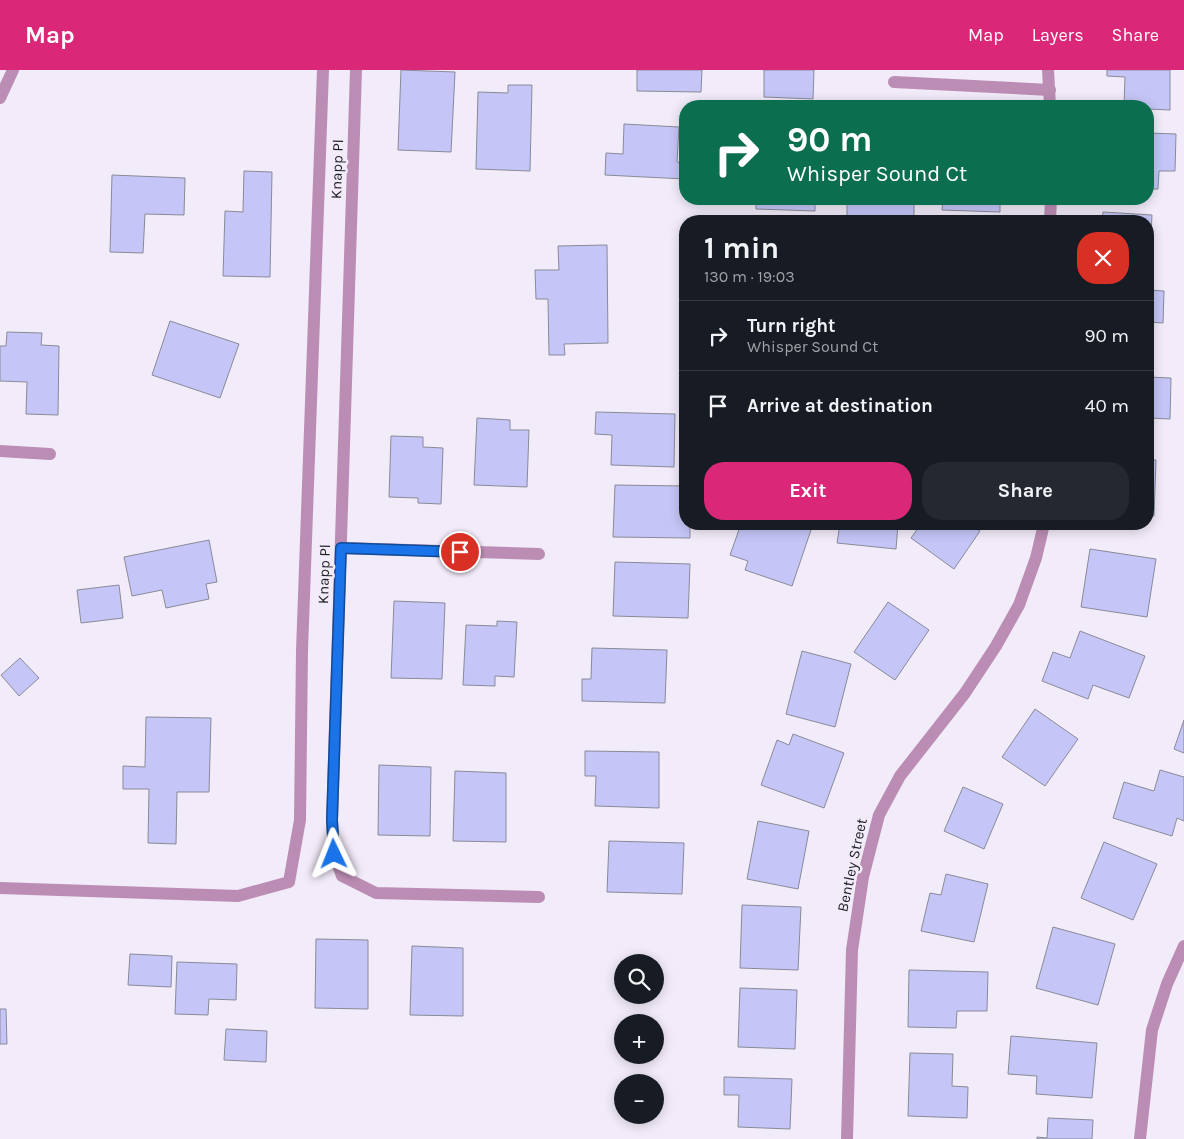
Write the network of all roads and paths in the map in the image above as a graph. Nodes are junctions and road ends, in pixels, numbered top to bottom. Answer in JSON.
{"nodes":[{"id":1,"x":13,"y":70,"type":"edge"},
{"id":2,"x":323,"y":70,"type":"edge"},
{"id":3,"x":356,"y":70,"type":"edge"},
{"id":4,"x":1048,"y":70,"type":"edge"},
{"id":5,"x":894,"y":82,"type":"dead end"},
{"id":6,"x":1050,"y":90,"type":"junction"},
{"id":7,"x":0,"y":98,"type":"edge"},
{"id":8,"x":1050,"y":100,"type":"edge"},
{"id":9,"x":0,"y":451,"type":"edge"},
{"id":10,"x":50,"y":454,"type":"dead end"},
{"id":11,"x":1043,"y":530,"type":"edge"},
{"id":12,"x":341,"y":548,"type":"junction"},
{"id":13,"x":539,"y":554,"type":"dead end"},
{"id":14,"x":0,"y":888,"type":"edge"},
{"id":15,"x":539,"y":897,"type":"dead end"},
{"id":16,"x":1184,"y":946,"type":"edge"},
{"id":17,"x":847,"y":1139,"type":"edge"},
{"id":18,"x":1140,"y":1139,"type":"edge"}],
"edges":[{"from":1,"to":7,"type":"street"},
{"from":2,"to":14,"type":"street"},
{"from":3,"to":12,"type":"street","name":"Knapp Pl"},
{"from":4,"to":6,"type":"street"},
{"from":5,"to":6,"type":"street"},
{"from":6,"to":8,"type":"street"},
{"from":9,"to":10,"type":"street"},
{"from":11,"to":17,"type":"street","name":"Bentley Street"},
{"from":12,"to":13,"type":"street"},
{"from":12,"to":15,"type":"street","name":"Knapp Pl"},
{"from":16,"to":18,"type":"street"}]}
